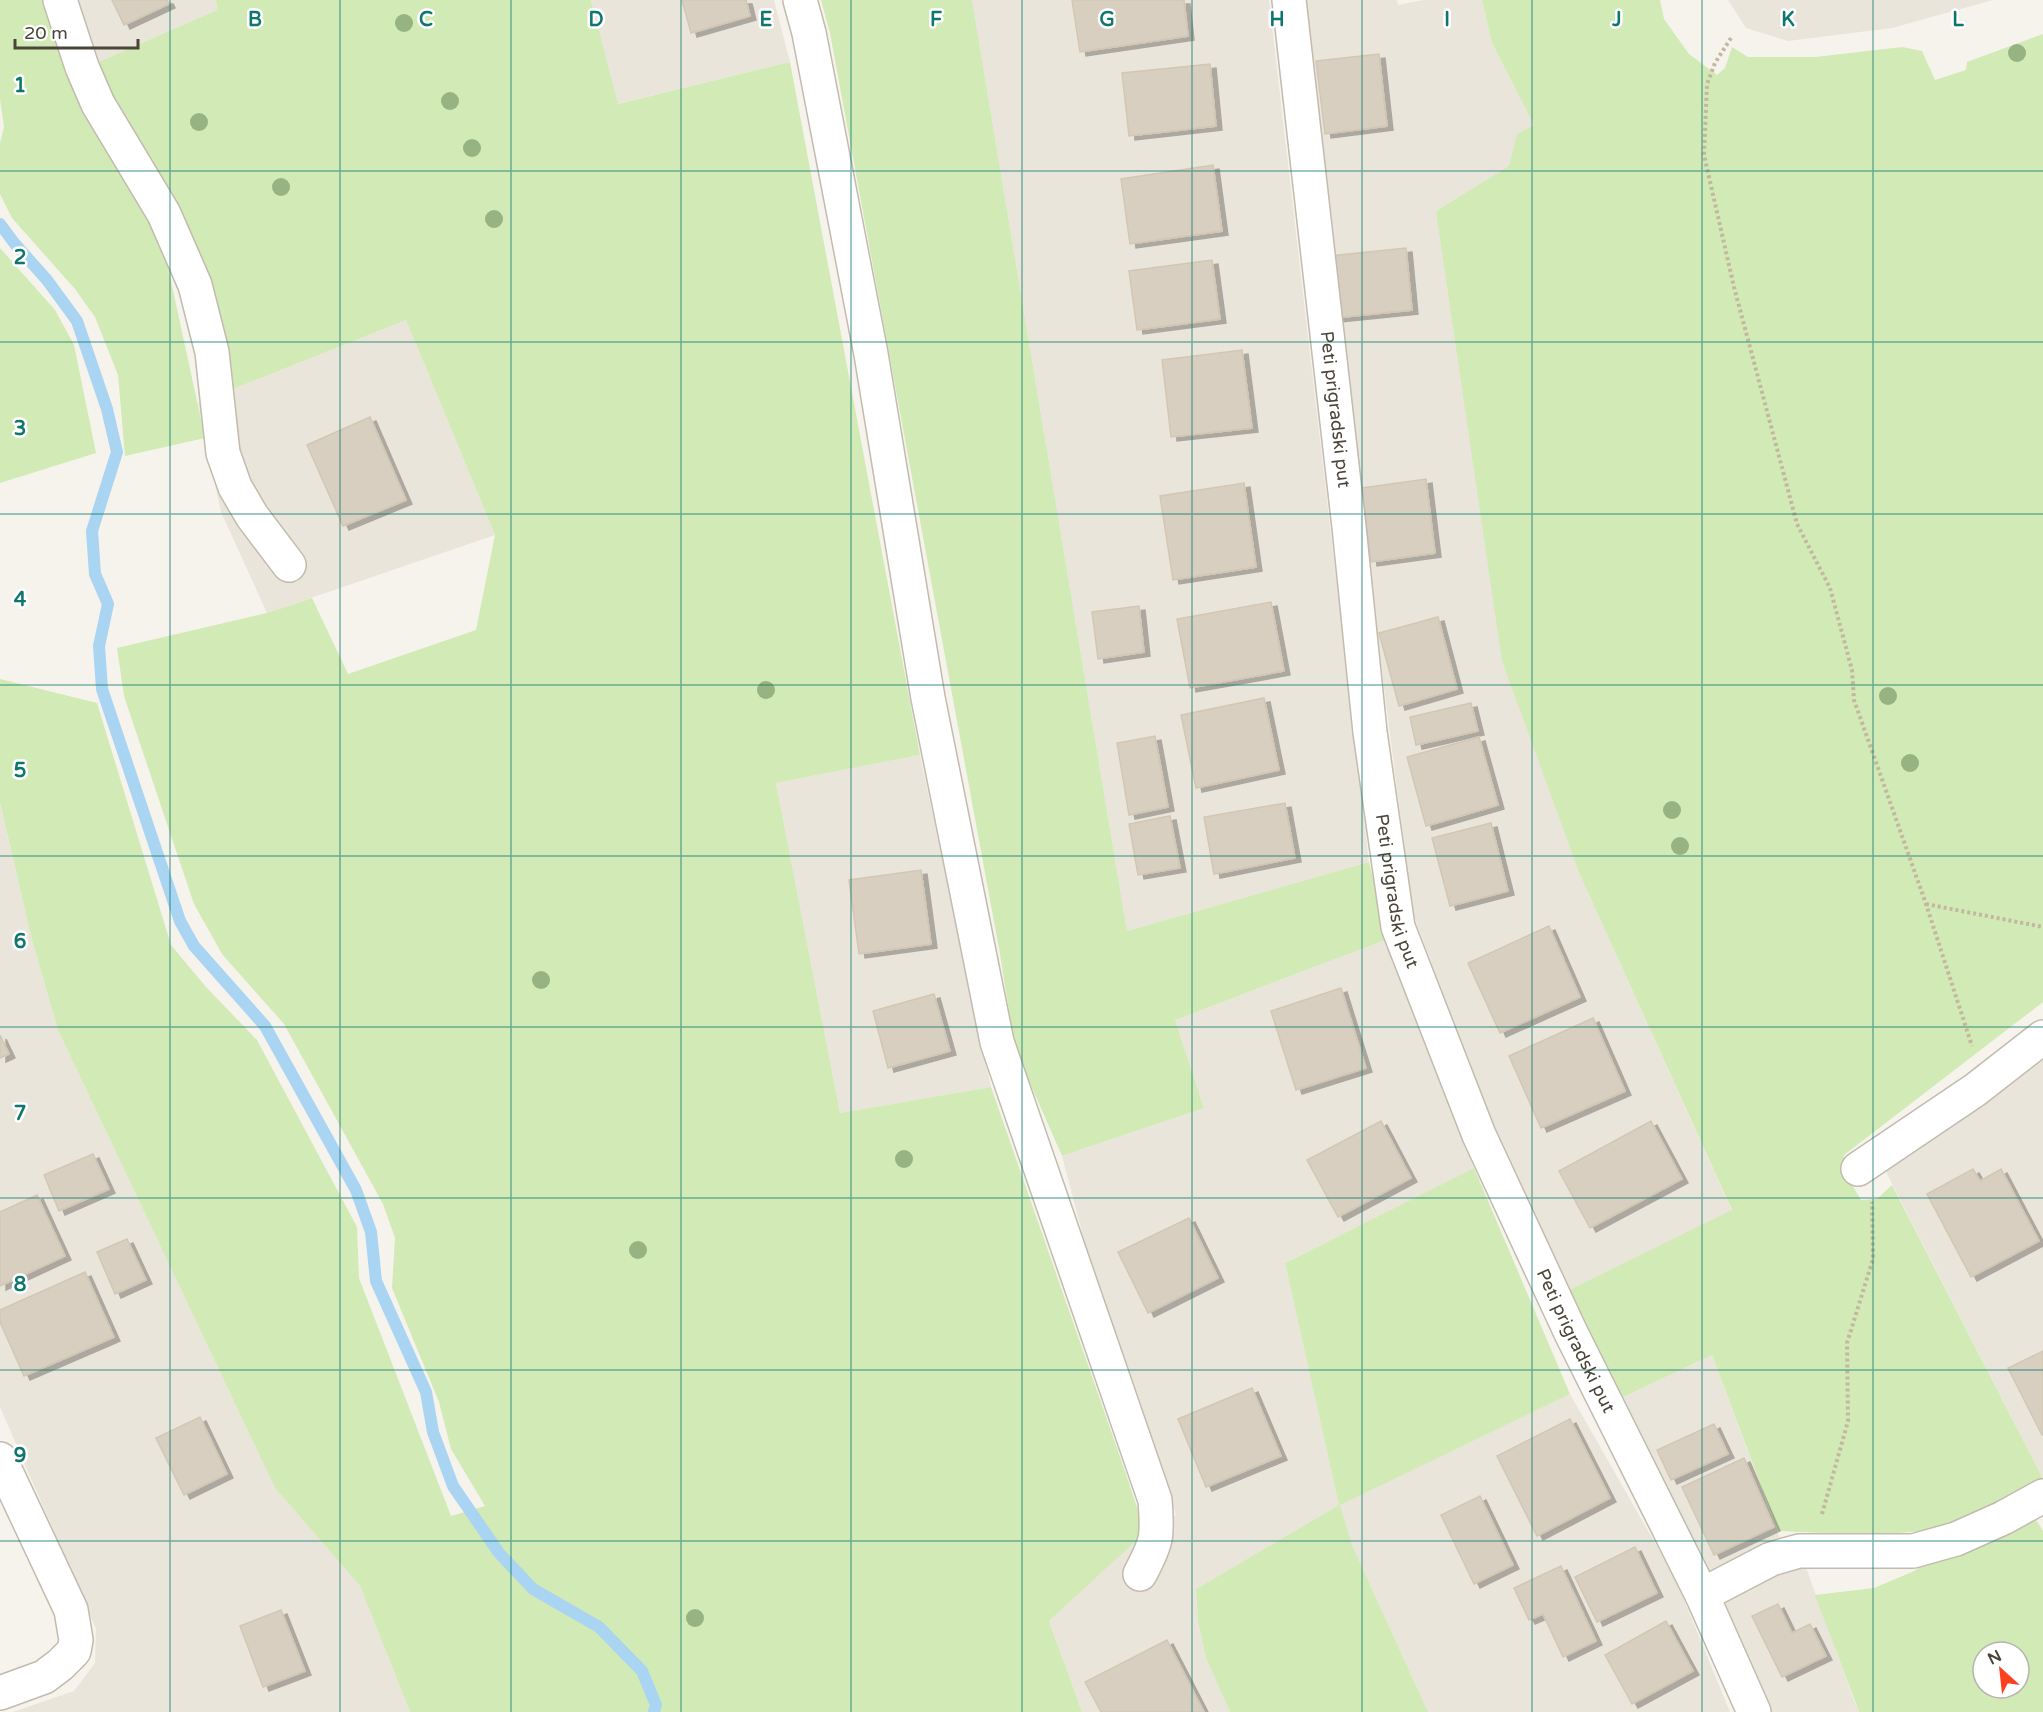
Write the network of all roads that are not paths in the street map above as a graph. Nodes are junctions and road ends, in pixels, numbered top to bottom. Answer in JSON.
{"nodes":[{"id":1,"x":60,"y":0,"type":"edge"},
{"id":2,"x":800,"y":0,"type":"edge"},
{"id":3,"x":1289,"y":0,"type":"edge"},
{"id":4,"x":289,"y":565,"type":"dead end"},
{"id":5,"x":2043,"y":1036,"type":"edge"},
{"id":6,"x":1858,"y":1169,"type":"road end"},
{"id":7,"x":0,"y":1459,"type":"edge"},
{"id":8,"x":2043,"y":1496,"type":"edge"},
{"id":9,"x":1140,"y":1574,"type":"dead end"},
{"id":10,"x":1702,"y":1595,"type":"junction"},
{"id":11,"x":0,"y":1693,"type":"edge"},
{"id":12,"x":1754,"y":1712,"type":"edge"}],
"edges":[{"from":1,"to":4,"type":"street"},
{"from":2,"to":9,"type":"street"},
{"from":3,"to":10,"type":"street","name":"Peti prigradski put"},
{"from":5,"to":6,"type":"street"},
{"from":7,"to":11,"type":"street"},
{"from":8,"to":10,"type":"street"},
{"from":10,"to":12,"type":"street","name":"Peti prigradski put"}]}
